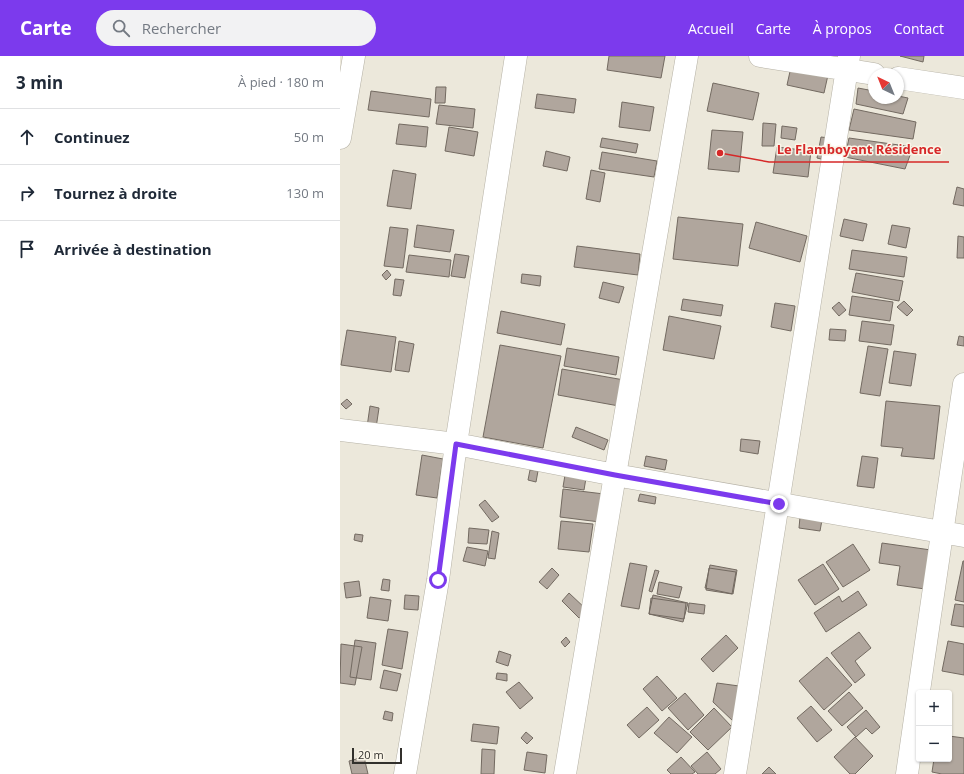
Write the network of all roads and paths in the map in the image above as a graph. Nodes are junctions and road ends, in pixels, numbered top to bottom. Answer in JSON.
{"nodes":[{"id":1,"x":354,"y":56,"type":"edge"},
{"id":2,"x":516,"y":56,"type":"edge"},
{"id":3,"x":687,"y":56,"type":"edge"},
{"id":4,"x":760,"y":56,"type":"edge"},
{"id":5,"x":848,"y":63,"type":"edge"},
{"id":6,"x":868,"y":71,"type":"edge"},
{"id":7,"x":904,"y":79,"type":"edge"},
{"id":8,"x":964,"y":88,"type":"edge"},
{"id":9,"x":340,"y":138,"type":"edge"},
{"id":10,"x":964,"y":384,"type":"edge"},
{"id":11,"x":340,"y":430,"type":"edge"},
{"id":12,"x":456,"y":444,"type":"junction"},
{"id":13,"x":615,"y":475,"type":"junction"},
{"id":14,"x":779,"y":504,"type":"junction"},
{"id":15,"x":941,"y":532,"type":"junction"},
{"id":16,"x":964,"y":536,"type":"edge"},
{"id":17,"x":405,"y":774,"type":"edge"},
{"id":18,"x":566,"y":774,"type":"edge"},
{"id":19,"x":735,"y":774,"type":"edge"},
{"id":20,"x":907,"y":774,"type":"edge"}],
"edges":[{"from":1,"to":9,"type":"street"},
{"from":2,"to":12,"type":"street"},
{"from":3,"to":13,"type":"street"},
{"from":4,"to":5,"type":"street"},
{"from":5,"to":6,"type":"street"},
{"from":5,"to":14,"type":"street"},
{"from":7,"to":8,"type":"street"},
{"from":10,"to":15,"type":"street"},
{"from":11,"to":12,"type":"street"},
{"from":12,"to":13,"type":"street"},
{"from":12,"to":17,"type":"street"},
{"from":13,"to":14,"type":"street"},
{"from":13,"to":18,"type":"street"},
{"from":14,"to":15,"type":"street"},
{"from":14,"to":19,"type":"street"},
{"from":15,"to":16,"type":"street"},
{"from":15,"to":20,"type":"street"}]}
